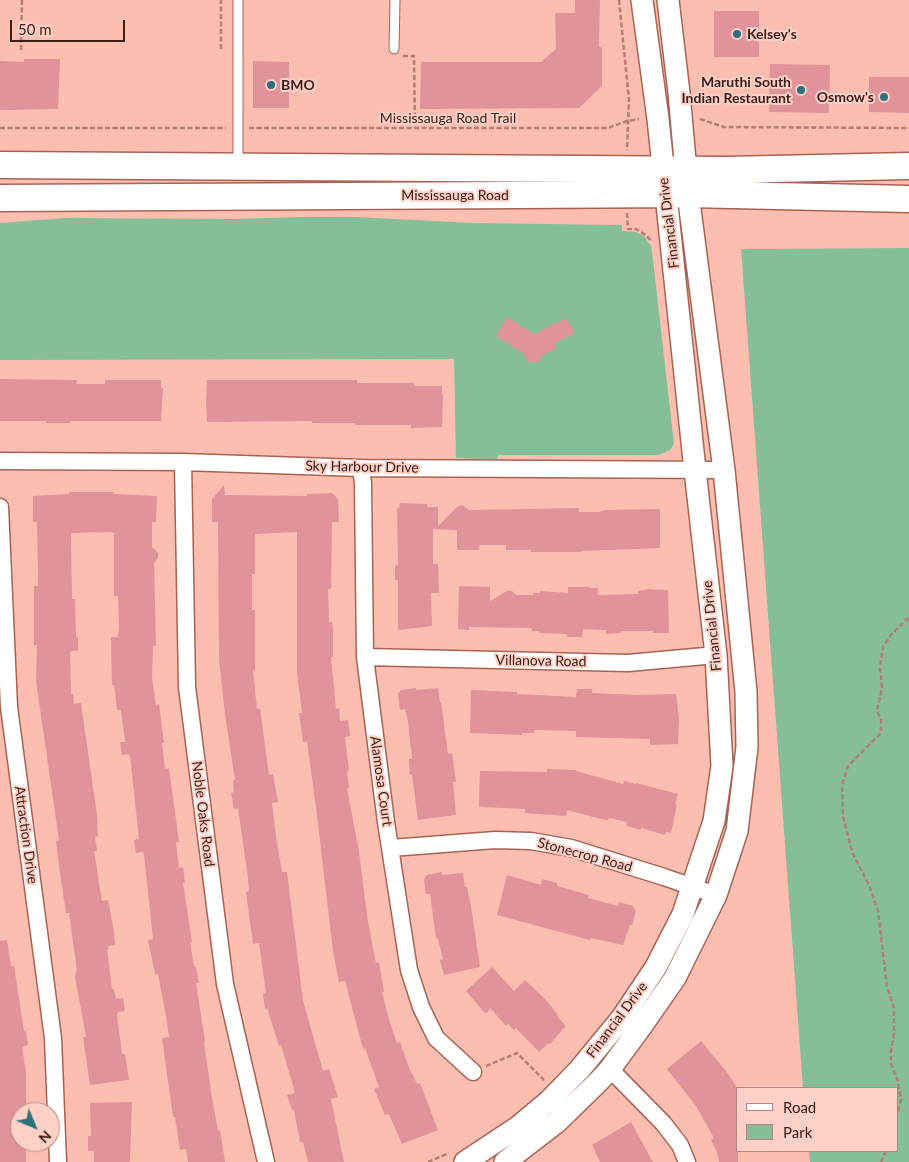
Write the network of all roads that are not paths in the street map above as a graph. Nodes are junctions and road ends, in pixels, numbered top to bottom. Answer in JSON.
{"nodes":[{"id":1,"x":238,"y":0,"type":"edge"},
{"id":2,"x":395,"y":0,"type":"edge"},
{"id":3,"x":642,"y":0,"type":"edge"},
{"id":4,"x":668,"y":0,"type":"edge"},
{"id":5,"x":399,"y":48,"type":"road end"},
{"id":6,"x":0,"y":165,"type":"edge"},
{"id":7,"x":909,"y":166,"type":"edge"},
{"id":8,"x":238,"y":167,"type":"junction"},
{"id":9,"x":675,"y":182,"type":"junction"},
{"id":10,"x":0,"y":198,"type":"edge"},
{"id":11,"x":909,"y":199,"type":"edge"},
{"id":12,"x":0,"y":461,"type":"edge"},
{"id":13,"x":183,"y":462,"type":"junction"},
{"id":14,"x":361,"y":468,"type":"junction"},
{"id":15,"x":695,"y":470,"type":"junction"},
{"id":16,"x":724,"y":470,"type":"junction"},
{"id":17,"x":0,"y":507,"type":"edge"},
{"id":18,"x":716,"y":655,"type":"junction"},
{"id":19,"x":365,"y":656,"type":"junction"},
{"id":20,"x":391,"y":848,"type":"junction"},
{"id":21,"x":692,"y":887,"type":"junction"},
{"id":22,"x":716,"y":895,"type":"junction"},
{"id":23,"x":610,"y":1069,"type":"junction"},
{"id":24,"x":473,"y":1072,"type":"road end"},
{"id":25,"x":459,"y":1157,"type":"edge"},
{"id":26,"x":58,"y":1162,"type":"edge"},
{"id":27,"x":266,"y":1162,"type":"edge"},
{"id":28,"x":505,"y":1162,"type":"edge"},
{"id":29,"x":687,"y":1162,"type":"edge"}],
"edges":[{"from":1,"to":8,"type":"lane"},
{"from":2,"to":5,"type":"lane"},
{"from":3,"to":9,"type":"street","name":"Financial Drive"},
{"from":4,"to":9,"type":"street","name":"Financial Drive"},
{"from":6,"to":8,"type":"main road","name":"Mississauga Road"},
{"from":7,"to":9,"type":"main road","name":"Mississauga Road"},
{"from":8,"to":9,"type":"main road","name":"Mississauga Road"},
{"from":9,"to":10,"type":"main road","name":"Mississauga Road"},
{"from":9,"to":11,"type":"main road","name":"Mississauga Road"},
{"from":9,"to":15,"type":"street","name":"Financial Drive"},
{"from":9,"to":16,"type":"street","name":"Financial Drive"},
{"from":12,"to":13,"type":"street","name":"Sky Harbour Drive"},
{"from":13,"to":14,"type":"street","name":"Sky Harbour Drive"},
{"from":13,"to":27,"type":"street","name":"Noble Oaks Road"},
{"from":14,"to":15,"type":"street","name":"Sky Harbour Drive"},
{"from":14,"to":19,"type":"street","name":"Alamosa Court"},
{"from":15,"to":16,"type":"street","name":"Sky Harbour Drive"},
{"from":15,"to":18,"type":"street","name":"Financial Drive"},
{"from":16,"to":22,"type":"street","name":"Financial Drive"},
{"from":17,"to":26,"type":"street","name":"Attraction Drive"},
{"from":18,"to":19,"type":"street","name":"Villanova Road"},
{"from":18,"to":21,"type":"street","name":"Financial Drive"},
{"from":19,"to":20,"type":"street","name":"Alamosa Court"},
{"from":20,"to":21,"type":"street","name":"Stonecrop Road"},
{"from":20,"to":24,"type":"street","name":"Alamosa Court"},
{"from":21,"to":22,"type":"street","name":"Stonecrop Road"},
{"from":21,"to":25,"type":"street","name":"Financial Drive"},
{"from":22,"to":23,"type":"street","name":"Financial Drive"},
{"from":23,"to":28,"type":"street","name":"Financial Drive"},
{"from":23,"to":29,"type":"street"}]}
